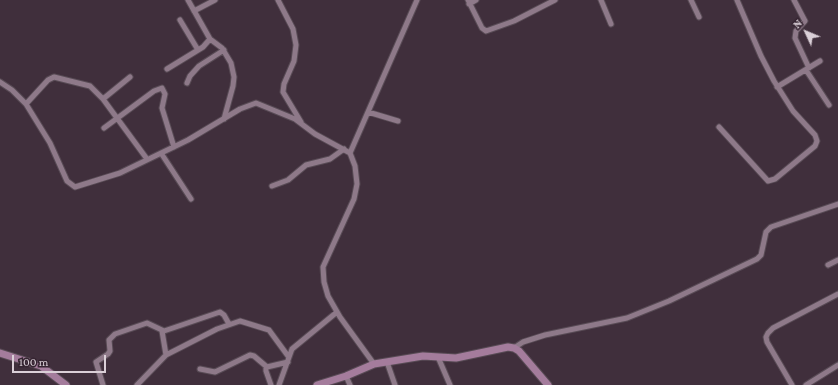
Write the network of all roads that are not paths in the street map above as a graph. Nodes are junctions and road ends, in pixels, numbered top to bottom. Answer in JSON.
{"nodes":[{"id":1,"x":188,"y":0,"type":"edge"},
{"id":2,"x":215,"y":0,"type":"edge"},
{"id":3,"x":278,"y":0,"type":"edge"},
{"id":4,"x":418,"y":0,"type":"edge"},
{"id":5,"x":476,"y":0,"type":"edge"},
{"id":6,"x":555,"y":0,"type":"edge"},
{"id":7,"x":601,"y":0,"type":"edge"},
{"id":8,"x":691,"y":0,"type":"edge"},
{"id":9,"x":737,"y":0,"type":"edge"},
{"id":10,"x":794,"y":0,"type":"edge"},
{"id":11,"x":468,"y":2,"type":"edge"},
{"id":12,"x":194,"y":11,"type":"junction"},
{"id":13,"x":699,"y":17,"type":"dead end"},
{"id":14,"x":180,"y":20,"type":"dead end"},
{"id":15,"x":611,"y":24,"type":"dead end"},
{"id":16,"x":210,"y":39,"type":"junction"},
{"id":17,"x":198,"y":50,"type":"junction"},
{"id":18,"x":224,"y":50,"type":"junction"},
{"id":19,"x":820,"y":61,"type":"dead end"},
{"id":20,"x":167,"y":69,"type":"dead end"},
{"id":21,"x":808,"y":69,"type":"junction"},
{"id":22,"x":130,"y":77,"type":"dead end"},
{"id":23,"x":0,"y":82,"type":"edge"},
{"id":24,"x":187,"y":83,"type":"dead end"},
{"id":25,"x":778,"y":87,"type":"junction"},
{"id":26,"x":103,"y":99,"type":"junction"},
{"id":27,"x":26,"y":104,"type":"junction"},
{"id":28,"x":829,"y":105,"type":"dead end"},
{"id":29,"x":368,"y":112,"type":"junction"},
{"id":30,"x":224,"y":118,"type":"junction"},
{"id":31,"x":118,"y":119,"type":"junction"},
{"id":32,"x":398,"y":121,"type":"dead end"},
{"id":33,"x":302,"y":124,"type":"junction"},
{"id":34,"x":719,"y":127,"type":"dead end"},
{"id":35,"x":104,"y":128,"type":"dead end"},
{"id":36,"x":174,"y":147,"type":"junction"},
{"id":37,"x":344,"y":149,"type":"junction"},
{"id":38,"x":161,"y":153,"type":"junction"},
{"id":39,"x":350,"y":153,"type":"junction"},
{"id":40,"x":147,"y":159,"type":"junction"},
{"id":41,"x":272,"y":186,"type":"dead end"},
{"id":42,"x":191,"y":199,"type":"dead end"},
{"id":43,"x":838,"y":204,"type":"edge"},
{"id":44,"x":838,"y":260,"type":"edge"},
{"id":45,"x":828,"y":265,"type":"dead end"},
{"id":46,"x":838,"y":294,"type":"edge"},
{"id":47,"x":338,"y":312,"type":"junction"},
{"id":48,"x":229,"y":324,"type":"junction"},
{"id":49,"x":162,"y":331,"type":"junction"},
{"id":50,"x":514,"y":348,"type":"junction"},
{"id":51,"x":0,"y":353,"type":"edge"},
{"id":52,"x":166,"y":355,"type":"junction"},
{"id":53,"x":288,"y":356,"type":"junction"},
{"id":54,"x":438,"y":357,"type":"junction"},
{"id":55,"x":288,"y":362,"type":"junction"},
{"id":56,"x":387,"y":362,"type":"junction"},
{"id":57,"x":374,"y":364,"type":"junction"},
{"id":58,"x":838,"y":365,"type":"edge"},
{"id":59,"x":266,"y":366,"type":"junction"},
{"id":60,"x":200,"y":368,"type":"dead end"},
{"id":61,"x":346,"y":376,"type":"junction"},
{"id":62,"x":816,"y":378,"type":"junction"},
{"id":63,"x":66,"y":385,"type":"edge"},
{"id":64,"x":103,"y":385,"type":"edge"},
{"id":65,"x":137,"y":385,"type":"edge"},
{"id":66,"x":271,"y":385,"type":"edge"},
{"id":67,"x":279,"y":385,"type":"edge"},
{"id":68,"x":317,"y":385,"type":"edge"},
{"id":69,"x":350,"y":385,"type":"edge"},
{"id":70,"x":395,"y":385,"type":"edge"},
{"id":71,"x":450,"y":385,"type":"edge"},
{"id":72,"x":548,"y":385,"type":"edge"},
{"id":73,"x":792,"y":385,"type":"edge"},
{"id":74,"x":806,"y":385,"type":"edge"},
{"id":75,"x":820,"y":385,"type":"edge"}],
"edges":[{"from":1,"to":12,"type":"street"},
{"from":2,"to":12,"type":"street"},
{"from":3,"to":33,"type":"street"},
{"from":4,"to":29,"type":"street"},
{"from":5,"to":11,"type":"street"},
{"from":6,"to":11,"type":"street"},
{"from":7,"to":15,"type":"street"},
{"from":8,"to":13,"type":"street"},
{"from":9,"to":25,"type":"street"},
{"from":10,"to":21,"type":"street"},
{"from":12,"to":16,"type":"street"},
{"from":14,"to":17,"type":"street"},
{"from":16,"to":17,"type":"street"},
{"from":16,"to":18,"type":"street"},
{"from":17,"to":20,"type":"street"},
{"from":18,"to":24,"type":"street"},
{"from":18,"to":30,"type":"street"},
{"from":19,"to":21,"type":"street"},
{"from":21,"to":25,"type":"street"},
{"from":21,"to":28,"type":"street"},
{"from":22,"to":26,"type":"street"},
{"from":23,"to":27,"type":"street"},
{"from":25,"to":34,"type":"street"},
{"from":26,"to":27,"type":"street"},
{"from":26,"to":31,"type":"street"},
{"from":27,"to":40,"type":"street"},
{"from":29,"to":32,"type":"street"},
{"from":29,"to":39,"type":"street"},
{"from":30,"to":33,"type":"street"},
{"from":30,"to":36,"type":"street"},
{"from":31,"to":35,"type":"street"},
{"from":31,"to":36,"type":"street"},
{"from":31,"to":40,"type":"street"},
{"from":33,"to":37,"type":"street"},
{"from":36,"to":38,"type":"street"},
{"from":37,"to":39,"type":"street"},
{"from":37,"to":41,"type":"street"},
{"from":38,"to":40,"type":"street"},
{"from":38,"to":42,"type":"street"},
{"from":39,"to":47,"type":"street"},
{"from":43,"to":50,"type":"street"},
{"from":44,"to":45,"type":"street"},
{"from":46,"to":73,"type":"street"},
{"from":47,"to":53,"type":"street"},
{"from":47,"to":57,"type":"street"},
{"from":48,"to":49,"type":"street"},
{"from":48,"to":52,"type":"street"},
{"from":48,"to":53,"type":"street"},
{"from":49,"to":52,"type":"street"},
{"from":49,"to":64,"type":"street"},
{"from":50,"to":54,"type":"street"},
{"from":50,"to":72,"type":"street"},
{"from":51,"to":63,"type":"street"},
{"from":52,"to":65,"type":"street"},
{"from":53,"to":55,"type":"street"},
{"from":54,"to":56,"type":"street"},
{"from":54,"to":71,"type":"street"},
{"from":55,"to":59,"type":"street"},
{"from":55,"to":67,"type":"street"},
{"from":56,"to":57,"type":"street"},
{"from":56,"to":70,"type":"street"},
{"from":57,"to":61,"type":"street"},
{"from":58,"to":62,"type":"street"},
{"from":59,"to":60,"type":"street"},
{"from":59,"to":66,"type":"street"},
{"from":61,"to":68,"type":"street"},
{"from":61,"to":69,"type":"street"},
{"from":62,"to":74,"type":"street"},
{"from":62,"to":75,"type":"street"}]}
